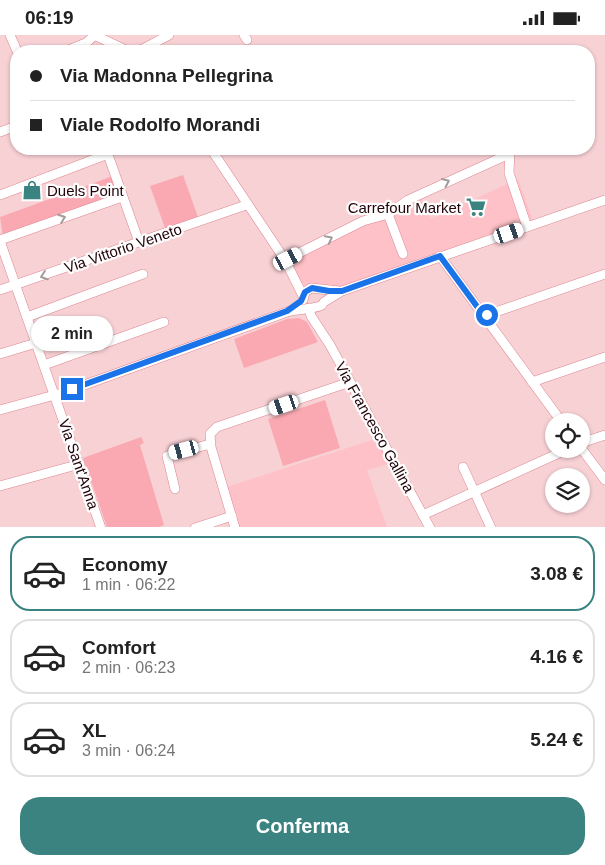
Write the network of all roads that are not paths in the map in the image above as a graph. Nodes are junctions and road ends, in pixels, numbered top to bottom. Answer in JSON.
{"nodes":[{"id":1,"x":94,"y":35,"type":"edge"},
{"id":2,"x":169,"y":35,"type":"edge"},
{"id":3,"x":81,"y":45,"type":"edge"},
{"id":4,"x":115,"y":45,"type":"edge"},
{"id":5,"x":150,"y":45,"type":"edge"},
{"id":6,"x":97,"y":155,"type":"edge"},
{"id":7,"x":108,"y":155,"type":"edge"},
{"id":8,"x":215,"y":155,"type":"edge"},
{"id":9,"x":502,"y":155,"type":"edge"},
{"id":10,"x":510,"y":155,"type":"edge"},
{"id":11,"x":0,"y":195,"type":"edge"},
{"id":12,"x":122,"y":197,"type":"junction"},
{"id":13,"x":605,"y":200,"type":"edge"},
{"id":14,"x":246,"y":205,"type":"junction"},
{"id":15,"x":388,"y":214,"type":"junction"},
{"id":16,"x":527,"y":227,"type":"junction"},
{"id":17,"x":0,"y":241,"type":"edge"},
{"id":18,"x":139,"y":242,"type":"junction"},
{"id":19,"x":403,"y":254,"type":"junction"},
{"id":20,"x":440,"y":256,"type":"junction"},
{"id":21,"x":285,"y":261,"type":"junction"},
{"id":22,"x":417,"y":264,"type":"junction"},
{"id":23,"x":398,"y":270,"type":"junction"},
{"id":24,"x":143,"y":274,"type":"dead end"},
{"id":25,"x":605,"y":274,"type":"edge"},
{"id":26,"x":296,"y":279,"type":"junction"},
{"id":27,"x":16,"y":286,"type":"junction"},
{"id":28,"x":316,"y":289,"type":"junction"},
{"id":29,"x":0,"y":290,"type":"edge"},
{"id":30,"x":342,"y":291,"type":"junction"},
{"id":31,"x":303,"y":297,"type":"junction"},
{"id":32,"x":323,"y":304,"type":"junction"},
{"id":33,"x":308,"y":308,"type":"junction"},
{"id":34,"x":287,"y":311,"type":"junction"},
{"id":35,"x":484,"y":316,"type":"junction"},
{"id":36,"x":27,"y":317,"type":"junction"},
{"id":37,"x":164,"y":322,"type":"dead end"},
{"id":38,"x":319,"y":328,"type":"junction"},
{"id":39,"x":36,"y":343,"type":"junction"},
{"id":40,"x":0,"y":354,"type":"edge"},
{"id":41,"x":605,"y":357,"type":"edge"},
{"id":42,"x":44,"y":365,"type":"junction"},
{"id":43,"x":532,"y":381,"type":"junction"},
{"id":44,"x":350,"y":382,"type":"junction"},
{"id":45,"x":54,"y":395,"type":"junction"},
{"id":46,"x":25,"y":404,"type":"junction"},
{"id":47,"x":0,"y":410,"type":"edge"},
{"id":48,"x":555,"y":413,"type":"edge"},
{"id":49,"x":0,"y":416,"type":"edge"},
{"id":50,"x":605,"y":435,"type":"edge"},
{"id":51,"x":210,"y":439,"type":"junction"},
{"id":52,"x":590,"y":440,"type":"edge"},
{"id":53,"x":548,"y":458,"type":"edge"},
{"id":54,"x":588,"y":458,"type":"edge"},
{"id":55,"x":80,"y":464,"type":"junction"},
{"id":56,"x":463,"y":467,"type":"dead end"},
{"id":57,"x":605,"y":480,"type":"edge"},
{"id":58,"x":0,"y":486,"type":"edge"},
{"id":59,"x":175,"y":489,"type":"dead end"},
{"id":60,"x":474,"y":491,"type":"junction"},
{"id":61,"x":423,"y":515,"type":"junction"},
{"id":62,"x":232,"y":517,"type":"junction"},
{"id":63,"x":101,"y":527,"type":"edge"},
{"id":64,"x":195,"y":527,"type":"edge"},
{"id":65,"x":235,"y":527,"type":"edge"},
{"id":66,"x":430,"y":527,"type":"edge"},
{"id":67,"x":491,"y":527,"type":"edge"}],
"edges":[{"from":1,"to":3,"type":"street"},
{"from":1,"to":4,"type":"street"},
{"from":2,"to":5,"type":"street"},
{"from":6,"to":11,"type":"street"},
{"from":7,"to":12,"type":"street"},
{"from":8,"to":14,"type":"street"},
{"from":15,"to":9,"type":"street","one_way":true},
{"from":10,"to":16,"type":"street"},
{"from":17,"to":12,"type":"street","one_way":true},
{"from":12,"to":18,"type":"street"},
{"from":13,"to":16,"type":"street"},
{"from":14,"to":18,"type":"street","name":"Via Vittorio Veneto"},
{"from":14,"to":21,"type":"street"},
{"from":15,"to":19,"type":"street"},
{"from":21,"to":15,"type":"street","one_way":true},
{"from":16,"to":20,"type":"street"},
{"from":17,"to":27,"type":"street","name":"Via Sant'Anna"},
{"from":18,"to":27,"type":"street","name":"Via Vittorio Veneto","one_way":true},
{"from":19,"to":22,"type":"street"},
{"from":19,"to":23,"type":"street"},
{"from":20,"to":22,"type":"street"},
{"from":20,"to":35,"type":"street"},
{"from":21,"to":26,"type":"street"},
{"from":22,"to":23,"type":"street"},
{"from":23,"to":30,"type":"street"},
{"from":24,"to":36,"type":"street"},
{"from":25,"to":35,"type":"street"},
{"from":26,"to":28,"type":"street"},
{"from":26,"to":31,"type":"street"},
{"from":27,"to":29,"type":"street","name":"Via Vittorio Veneto"},
{"from":27,"to":36,"type":"street","name":"Via Sant'Anna"},
{"from":28,"to":30,"type":"street"},
{"from":28,"to":31,"type":"street"},
{"from":28,"to":32,"type":"street"},
{"from":30,"to":32,"type":"street"},
{"from":31,"to":33,"type":"street"},
{"from":31,"to":34,"type":"street"},
{"from":32,"to":33,"type":"street"},
{"from":32,"to":38,"type":"street"},
{"from":33,"to":34,"type":"street"},
{"from":33,"to":38,"type":"street","name":"Via Francesco Gallina"},
{"from":34,"to":45,"type":"street"},
{"from":35,"to":43,"type":"street"},
{"from":36,"to":39,"type":"street","name":"Via Sant'Anna"},
{"from":37,"to":42,"type":"street"},
{"from":38,"to":44,"type":"street","name":"Via Francesco Gallina"},
{"from":39,"to":40,"type":"street"},
{"from":39,"to":42,"type":"street","name":"Via Sant'Anna"},
{"from":41,"to":43,"type":"street"},
{"from":42,"to":45,"type":"street","name":"Via Sant'Anna"},
{"from":43,"to":48,"type":"street"},
{"from":44,"to":51,"type":"street"},
{"from":44,"to":61,"type":"street","name":"Via Francesco Gallina"},
{"from":45,"to":46,"type":"street"},
{"from":45,"to":55,"type":"street","name":"Via Sant'Anna"},
{"from":46,"to":47,"type":"street"},
{"from":46,"to":49,"type":"street"},
{"from":50,"to":52,"type":"street"},
{"from":51,"to":59,"type":"street"},
{"from":51,"to":62,"type":"street"},
{"from":53,"to":60,"type":"street"},
{"from":54,"to":57,"type":"street"},
{"from":55,"to":58,"type":"street"},
{"from":55,"to":63,"type":"street","name":"Via Sant'Anna"},
{"from":56,"to":60,"type":"street"},
{"from":60,"to":61,"type":"street"},
{"from":60,"to":67,"type":"street"},
{"from":61,"to":66,"type":"street","name":"Via Francesco Gallina"},
{"from":62,"to":64,"type":"street"},
{"from":62,"to":65,"type":"street"}]}
